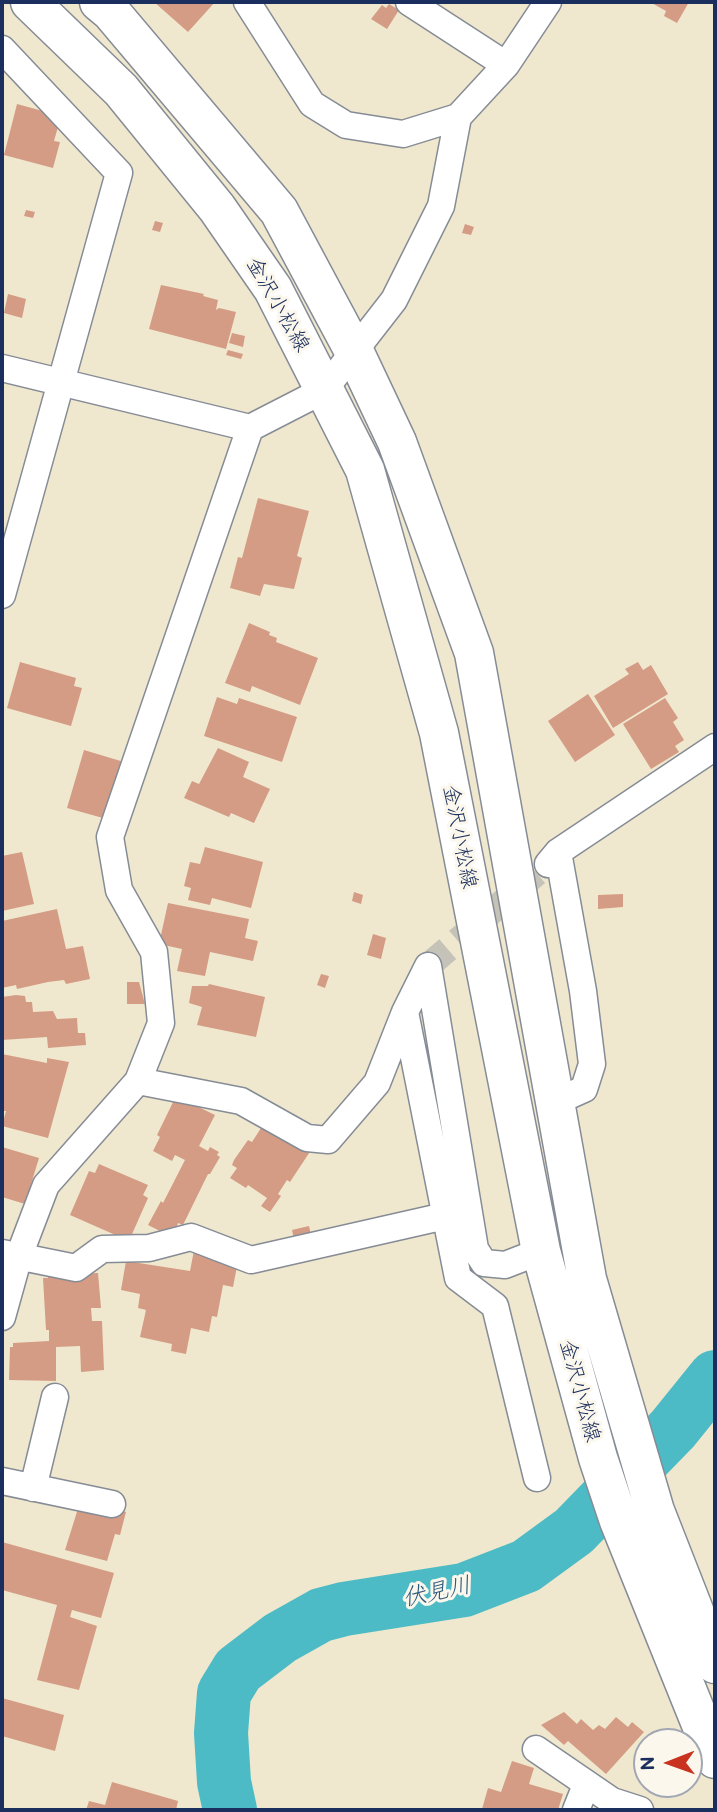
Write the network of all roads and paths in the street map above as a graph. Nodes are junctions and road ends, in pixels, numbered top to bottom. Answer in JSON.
{"nodes":[{"id":1,"x":30,"y":2,"type":"edge"},
{"id":2,"x":99,"y":2,"type":"edge"},
{"id":3,"x":247,"y":2,"type":"edge"},
{"id":4,"x":409,"y":2,"type":"edge"},
{"id":5,"x":548,"y":2,"type":"edge"},
{"id":6,"x":2,"y":49,"type":"edge"},
{"id":7,"x":506,"y":65,"type":"junction"},
{"id":8,"x":458,"y":117,"type":"junction"},
{"id":9,"x":355,"y":353,"type":"junction"},
{"id":10,"x":2,"y":368,"type":"edge"},
{"id":11,"x":61,"y":384,"type":"junction"},
{"id":12,"x":324,"y":390,"type":"junction"},
{"id":13,"x":250,"y":428,"type":"junction"},
{"id":14,"x":2,"y":595,"type":"edge"},
{"id":15,"x":715,"y":747,"type":"edge"},
{"id":16,"x":405,"y":1012,"type":"junction"},
{"id":17,"x":138,"y":1081,"type":"junction"},
{"id":18,"x":555,"y":1102,"type":"junction"},
{"id":19,"x":445,"y":1216,"type":"junction"},
{"id":20,"x":541,"y":1251,"type":"junction"},
{"id":21,"x":10,"y":1255,"type":"edge"},
{"id":22,"x":2,"y":1317,"type":"edge"},
{"id":23,"x":55,"y":1397,"type":"dead end"},
{"id":24,"x":537,"y":1478,"type":"dead end"},
{"id":25,"x":2,"y":1481,"type":"edge"},
{"id":26,"x":33,"y":1488,"type":"junction"},
{"id":27,"x":112,"y":1504,"type":"dead end"},
{"id":28,"x":715,"y":1664,"type":"edge"},
{"id":29,"x":536,"y":1749,"type":"dead end"},
{"id":30,"x":715,"y":1759,"type":"edge"},
{"id":31,"x":586,"y":1786,"type":"junction"},
{"id":32,"x":576,"y":1810,"type":"edge"},
{"id":33,"x":640,"y":1810,"type":"edge"}],
"edges":[{"from":1,"to":12,"type":"main road","name":"金沢小松線"},
{"from":2,"to":9,"type":"main road","name":"金沢小松線"},
{"from":3,"to":8,"type":"street"},
{"from":4,"to":7,"type":"street"},
{"from":5,"to":7,"type":"street"},
{"from":6,"to":11,"type":"street"},
{"from":7,"to":8,"type":"street"},
{"from":8,"to":9,"type":"street"},
{"from":9,"to":12,"type":"street"},
{"from":9,"to":18,"type":"main road","name":"金沢小松線"},
{"from":10,"to":11,"type":"street"},
{"from":11,"to":13,"type":"street"},
{"from":11,"to":14,"type":"street"},
{"from":12,"to":13,"type":"street"},
{"from":12,"to":20,"type":"main road","name":"金沢小松線"},
{"from":13,"to":17,"type":"street"},
{"from":15,"to":18,"type":"street"},
{"from":16,"to":17,"type":"street"},
{"from":16,"to":19,"type":"street"},
{"from":16,"to":20,"type":"street"},
{"from":17,"to":21,"type":"street"},
{"from":18,"to":28,"type":"main road","name":"金沢小松線"},
{"from":19,"to":21,"type":"street"},
{"from":19,"to":24,"type":"street"},
{"from":20,"to":30,"type":"main road","name":"金沢小松線"},
{"from":21,"to":22,"type":"street"},
{"from":23,"to":26,"type":"street"},
{"from":25,"to":26,"type":"street"},
{"from":26,"to":27,"type":"street"},
{"from":29,"to":31,"type":"street"},
{"from":31,"to":32,"type":"street"},
{"from":31,"to":33,"type":"street"}]}
